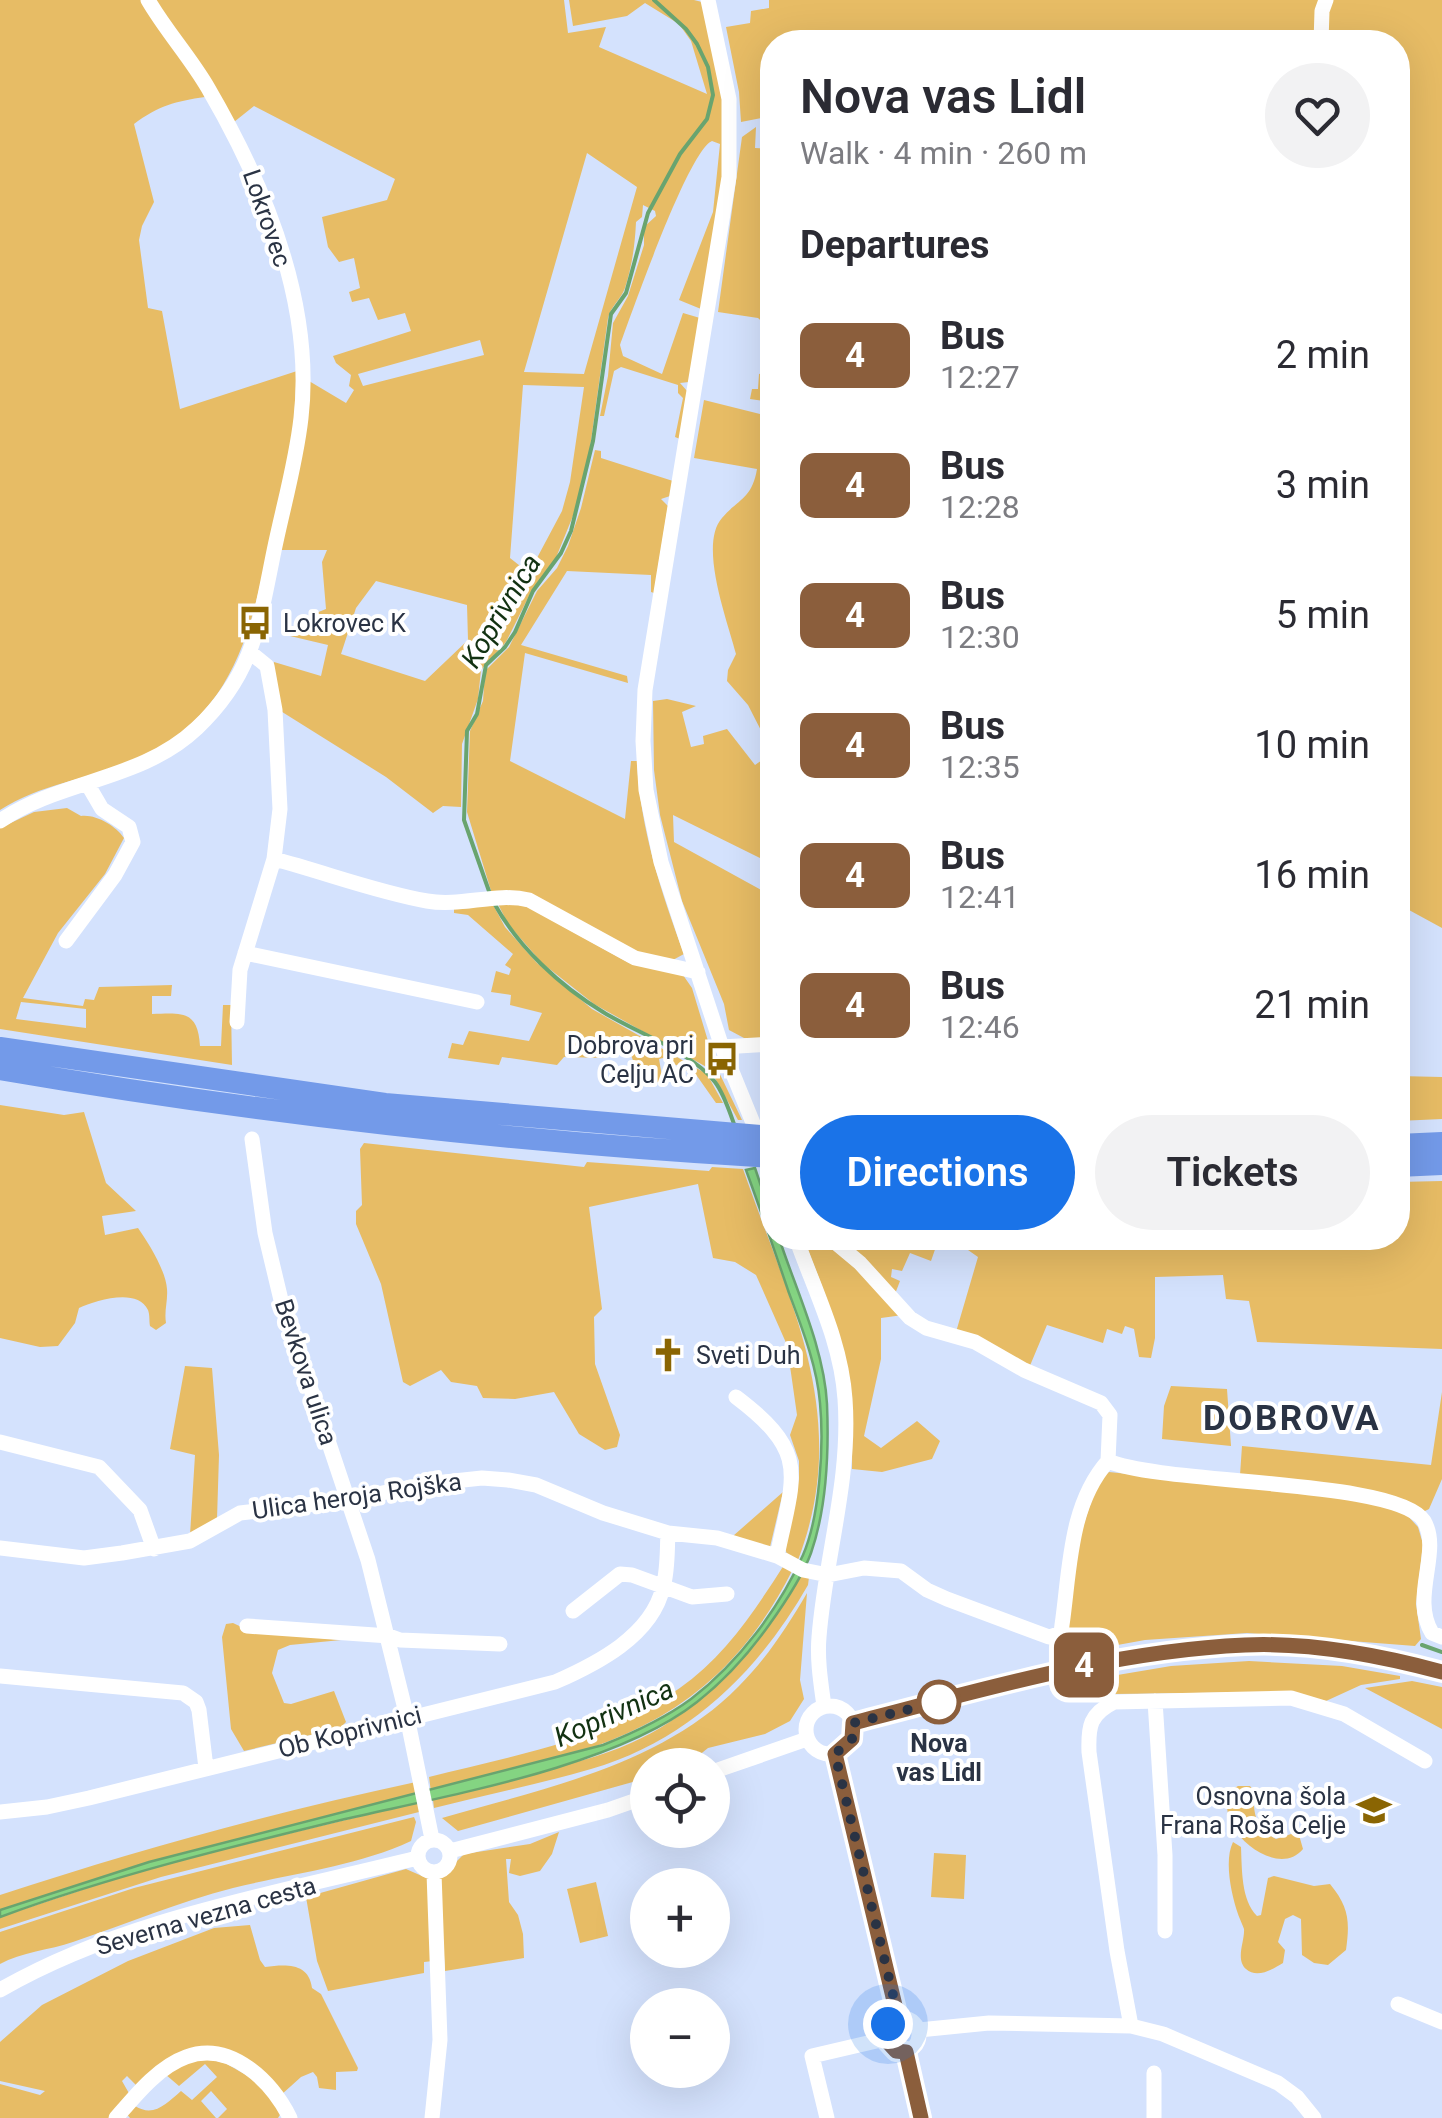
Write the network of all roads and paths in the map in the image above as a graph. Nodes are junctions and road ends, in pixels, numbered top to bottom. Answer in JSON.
{"nodes":[{"id":1,"x":148,"y":0,"type":"edge"},
{"id":2,"x":708,"y":0,"type":"edge"},
{"id":3,"x":1326,"y":0,"type":"edge"},
{"id":4,"x":1322,"y":30,"type":"edge"},
{"id":5,"x":251,"y":653,"type":"junction"},
{"id":6,"x":88,"y":785,"type":"junction"},
{"id":7,"x":0,"y":821,"type":"edge"},
{"id":8,"x":274,"y":859,"type":"junction"},
{"id":9,"x":66,"y":942,"type":"dead end"},
{"id":10,"x":245,"y":953,"type":"junction"},
{"id":11,"x":698,"y":972,"type":"junction"},
{"id":12,"x":477,"y":1002,"type":"dead end"},
{"id":13,"x":237,"y":1022,"type":"dead end"},
{"id":14,"x":760,"y":1045,"type":"edge"},
{"id":15,"x":722,"y":1047,"type":"junction"},
{"id":16,"x":0,"y":1048,"type":"edge"},
{"id":17,"x":0,"y":1069,"type":"edge"},
{"id":18,"x":752,"y":1123,"type":"dead end"},
{"id":19,"x":760,"y":1138,"type":"edge"},
{"id":20,"x":252,"y":1139,"type":"dead end"},
{"id":21,"x":1442,"y":1143,"type":"edge"},
{"id":22,"x":713,"y":1144,"type":"junction"},
{"id":23,"x":1410,"y":1144,"type":"edge"},
{"id":24,"x":760,"y":1154,"type":"edge"},
{"id":25,"x":1442,"y":1164,"type":"edge"},
{"id":26,"x":1410,"y":1165,"type":"edge"},
{"id":27,"x":801,"y":1250,"type":"edge"},
{"id":28,"x":844,"y":1250,"type":"edge"},
{"id":29,"x":736,"y":1397,"type":"dead end"},
{"id":30,"x":0,"y":1442,"type":"edge"},
{"id":31,"x":1108,"y":1461,"type":"junction"},
{"id":32,"x":348,"y":1500,"type":"junction"},
{"id":33,"x":668,"y":1533,"type":"junction"},
{"id":34,"x":0,"y":1548,"type":"edge"},
{"id":35,"x":154,"y":1548,"type":"junction"},
{"id":36,"x":780,"y":1558,"type":"junction"},
{"id":37,"x":828,"y":1575,"type":"junction"},
{"id":38,"x":664,"y":1589,"type":"junction"},
{"id":39,"x":727,"y":1594,"type":"dead end"},
{"id":40,"x":573,"y":1611,"type":"dead end"},
{"id":41,"x":247,"y":1626,"type":"dead end"},
{"id":42,"x":389,"y":1636,"type":"junction"},
{"id":43,"x":1442,"y":1637,"type":"edge"},
{"id":44,"x":500,"y":1644,"type":"dead end"},
{"id":45,"x":1442,"y":1672,"type":"edge"},
{"id":46,"x":0,"y":1676,"type":"edge"},
{"id":47,"x":1155,"y":1701,"type":"junction"},
{"id":48,"x":824,"y":1706,"type":"junction"},
{"id":49,"x":407,"y":1717,"type":"junction"},
{"id":50,"x":853,"y":1723,"type":"junction"},
{"id":51,"x":807,"y":1739,"type":"junction"},
{"id":52,"x":835,"y":1754,"type":"junction"},
{"id":53,"x":1425,"y":1761,"type":"dead end"},
{"id":54,"x":730,"y":1766,"type":"edge"},
{"id":55,"x":206,"y":1768,"type":"junction"},
{"id":56,"x":630,"y":1802,"type":"edge"},
{"id":57,"x":0,"y":1812,"type":"edge"},
{"id":58,"x":432,"y":1839,"type":"junction"},
{"id":59,"x":450,"y":1850,"type":"junction"},
{"id":60,"x":417,"y":1858,"type":"junction"},
{"id":61,"x":434,"y":1872,"type":"junction"},
{"id":62,"x":1165,"y":1931,"type":"dead end"},
{"id":63,"x":0,"y":1990,"type":"edge"},
{"id":64,"x":1398,"y":2004,"type":"dead end"},
{"id":65,"x":898,"y":2018,"type":"junction"},
{"id":66,"x":1442,"y":2022,"type":"edge"},
{"id":67,"x":1131,"y":2026,"type":"junction"},
{"id":68,"x":919,"y":2030,"type":"junction"},
{"id":69,"x":885,"y":2039,"type":"junction"},
{"id":70,"x":906,"y":2052,"type":"junction"},
{"id":71,"x":1154,"y":2072,"type":"dead end"},
{"id":72,"x":116,"y":2118,"type":"edge"},
{"id":73,"x":290,"y":2118,"type":"edge"},
{"id":74,"x":432,"y":2118,"type":"edge"},
{"id":75,"x":826,"y":2118,"type":"edge"},
{"id":76,"x":921,"y":2118,"type":"edge"},
{"id":77,"x":1154,"y":2118,"type":"edge"},
{"id":78,"x":1314,"y":2118,"type":"edge"}],
"edges":[{"from":1,"to":5,"type":"street","name":"Lokrovec"},
{"from":2,"to":11,"type":"street"},
{"from":3,"to":4,"type":"street"},
{"from":5,"to":6,"type":"street","name":"Lokrovec"},
{"from":5,"to":8,"type":"street"},
{"from":6,"to":7,"type":"street","name":"Lokrovec"},
{"from":6,"to":9,"type":"street"},
{"from":8,"to":10,"type":"street"},
{"from":8,"to":11,"type":"street"},
{"from":10,"to":12,"type":"street"},
{"from":10,"to":13,"type":"street"},
{"from":11,"to":15,"type":"street"},
{"from":14,"to":15,"type":"street"},
{"from":15,"to":18,"type":"street"},
{"from":16,"to":22,"type":"highway"},
{"from":17,"to":22,"type":"highway"},
{"from":19,"to":22,"type":"highway"},
{"from":20,"to":32,"type":"street","name":"Bevkova ulica"},
{"from":21,"to":23,"type":"highway"},
{"from":22,"to":24,"type":"highway"},
{"from":25,"to":26,"type":"highway"},
{"from":27,"to":37,"type":"street"},
{"from":28,"to":31,"type":"street"},
{"from":29,"to":36,"type":"street"},
{"from":30,"to":35,"type":"street"},
{"from":31,"to":37,"type":"street","name":"Ulica heroja Rojška"},
{"from":31,"to":43,"type":"street"},
{"from":32,"to":33,"type":"street","name":"Ulica heroja Rojška"},
{"from":32,"to":35,"type":"street","name":"Ulica heroja Rojška"},
{"from":32,"to":42,"type":"street","name":"Bevkova ulica"},
{"from":33,"to":36,"type":"street","name":"Ulica heroja Rojška"},
{"from":33,"to":38,"type":"street","name":"Ob Koprivnici"},
{"from":34,"to":35,"type":"street","name":"Ulica heroja Rojška"},
{"from":36,"to":37,"type":"street","name":"Ulica heroja Rojška"},
{"from":37,"to":48,"type":"street"},
{"from":38,"to":39,"type":"street"},
{"from":38,"to":40,"type":"street"},
{"from":38,"to":49,"type":"street","name":"Ob Koprivnici"},
{"from":41,"to":42,"type":"street"},
{"from":42,"to":44,"type":"street"},
{"from":42,"to":49,"type":"street","name":"Bevkova ulica"},
{"from":45,"to":50,"type":"street"},
{"from":46,"to":55,"type":"street"},
{"from":47,"to":53,"type":"street"},
{"from":47,"to":62,"type":"street"},
{"from":47,"to":67,"type":"street"},
{"from":48,"to":50,"type":"street"},
{"from":48,"to":51,"type":"street"},
{"from":49,"to":55,"type":"street","name":"Ob Koprivnici"},
{"from":49,"to":58,"type":"street","name":"Bevkova ulica"},
{"from":50,"to":52,"type":"street"},
{"from":51,"to":52,"type":"street"},
{"from":51,"to":54,"type":"street"},
{"from":52,"to":65,"type":"street"},
{"from":55,"to":57,"type":"street","name":"Ob Koprivnici"},
{"from":56,"to":59,"type":"street"},
{"from":58,"to":59,"type":"street"},
{"from":58,"to":60,"type":"street"},
{"from":59,"to":61,"type":"street"},
{"from":60,"to":61,"type":"street"},
{"from":60,"to":63,"type":"street","name":"Severna vezna cesta"},
{"from":61,"to":74,"type":"street"},
{"from":64,"to":66,"type":"street"},
{"from":65,"to":68,"type":"street"},
{"from":65,"to":69,"type":"street"},
{"from":67,"to":68,"type":"street"},
{"from":67,"to":78,"type":"street"},
{"from":68,"to":70,"type":"street"},
{"from":69,"to":70,"type":"street"},
{"from":69,"to":75,"type":"street"},
{"from":70,"to":76,"type":"street"},
{"from":71,"to":77,"type":"street"},
{"from":72,"to":73,"type":"street"}]}
